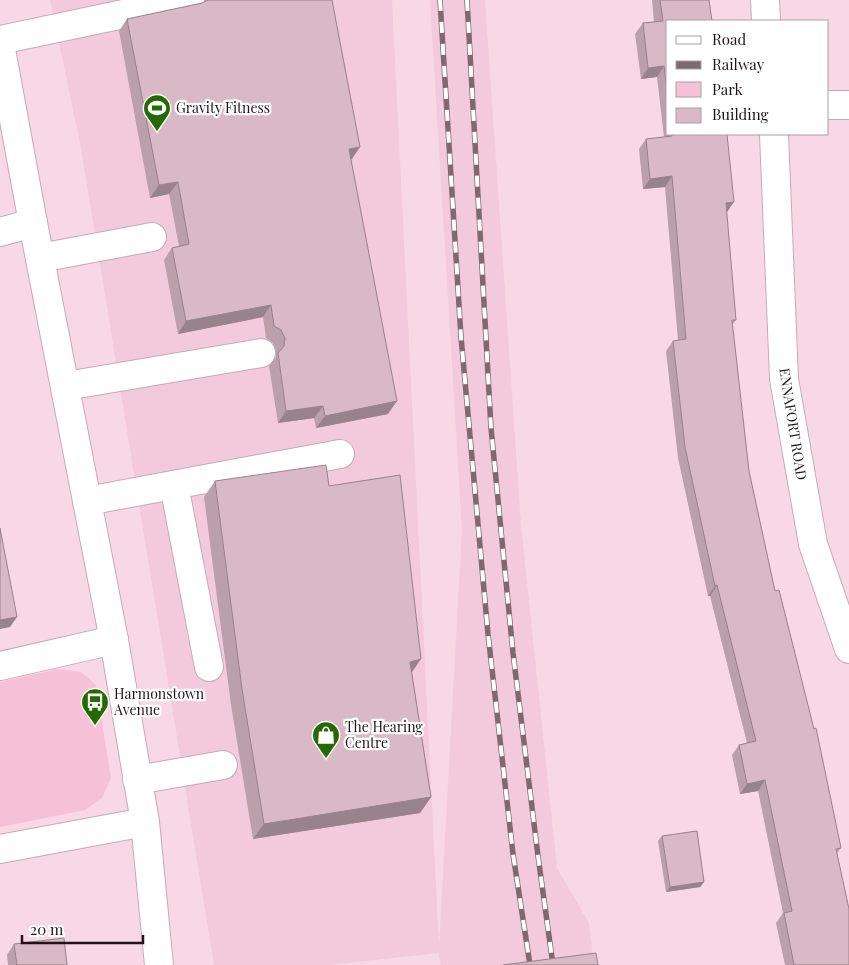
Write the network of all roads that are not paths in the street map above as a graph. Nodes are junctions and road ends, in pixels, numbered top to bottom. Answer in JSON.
{"nodes":[{"id":1,"x":190,"y":0,"type":"edge"},
{"id":2,"x":765,"y":0,"type":"edge"},
{"id":3,"x":766,"y":20,"type":"edge"},
{"id":4,"x":0,"y":42,"type":"edge"},
{"id":5,"x":829,"y":105,"type":"edge"},
{"id":6,"x":849,"y":105,"type":"edge"},
{"id":7,"x":774,"y":135,"type":"edge"},
{"id":8,"x":33,"y":223,"type":"junction"},
{"id":9,"x":0,"y":232,"type":"edge"},
{"id":10,"x":152,"y":237,"type":"dead end"},
{"id":11,"x":40,"y":258,"type":"junction"},
{"id":12,"x":262,"y":353,"type":"dead end"},
{"id":13,"x":66,"y":386,"type":"junction"},
{"id":14,"x":340,"y":454,"type":"dead end"},
{"id":15,"x":174,"y":485,"type":"junction"},
{"id":16,"x":87,"y":501,"type":"junction"},
{"id":17,"x":114,"y":640,"type":"junction"},
{"id":18,"x":849,"y":648,"type":"edge"},
{"id":19,"x":0,"y":666,"type":"edge"},
{"id":20,"x":209,"y":667,"type":"dead end"},
{"id":21,"x":223,"y":765,"type":"dead end"},
{"id":22,"x":137,"y":780,"type":"junction"},
{"id":23,"x":144,"y":822,"type":"junction"},
{"id":24,"x":0,"y":849,"type":"edge"},
{"id":25,"x":159,"y":965,"type":"edge"}],
"edges":[{"from":1,"to":4,"type":"street"},
{"from":2,"to":3,"type":"street"},
{"from":4,"to":8,"type":"street"},
{"from":5,"to":6,"type":"street"},
{"from":7,"to":18,"type":"street","name":"ENNAFORT ROAD"},
{"from":8,"to":9,"type":"street"},
{"from":8,"to":11,"type":"street"},
{"from":10,"to":11,"type":"street"},
{"from":11,"to":13,"type":"street"},
{"from":12,"to":13,"type":"street"},
{"from":13,"to":16,"type":"street"},
{"from":14,"to":15,"type":"street"},
{"from":15,"to":16,"type":"street"},
{"from":15,"to":20,"type":"street"},
{"from":16,"to":17,"type":"street"},
{"from":17,"to":19,"type":"street"},
{"from":17,"to":22,"type":"street"},
{"from":21,"to":22,"type":"street"},
{"from":22,"to":23,"type":"street"},
{"from":23,"to":24,"type":"street"},
{"from":23,"to":25,"type":"street"}]}
